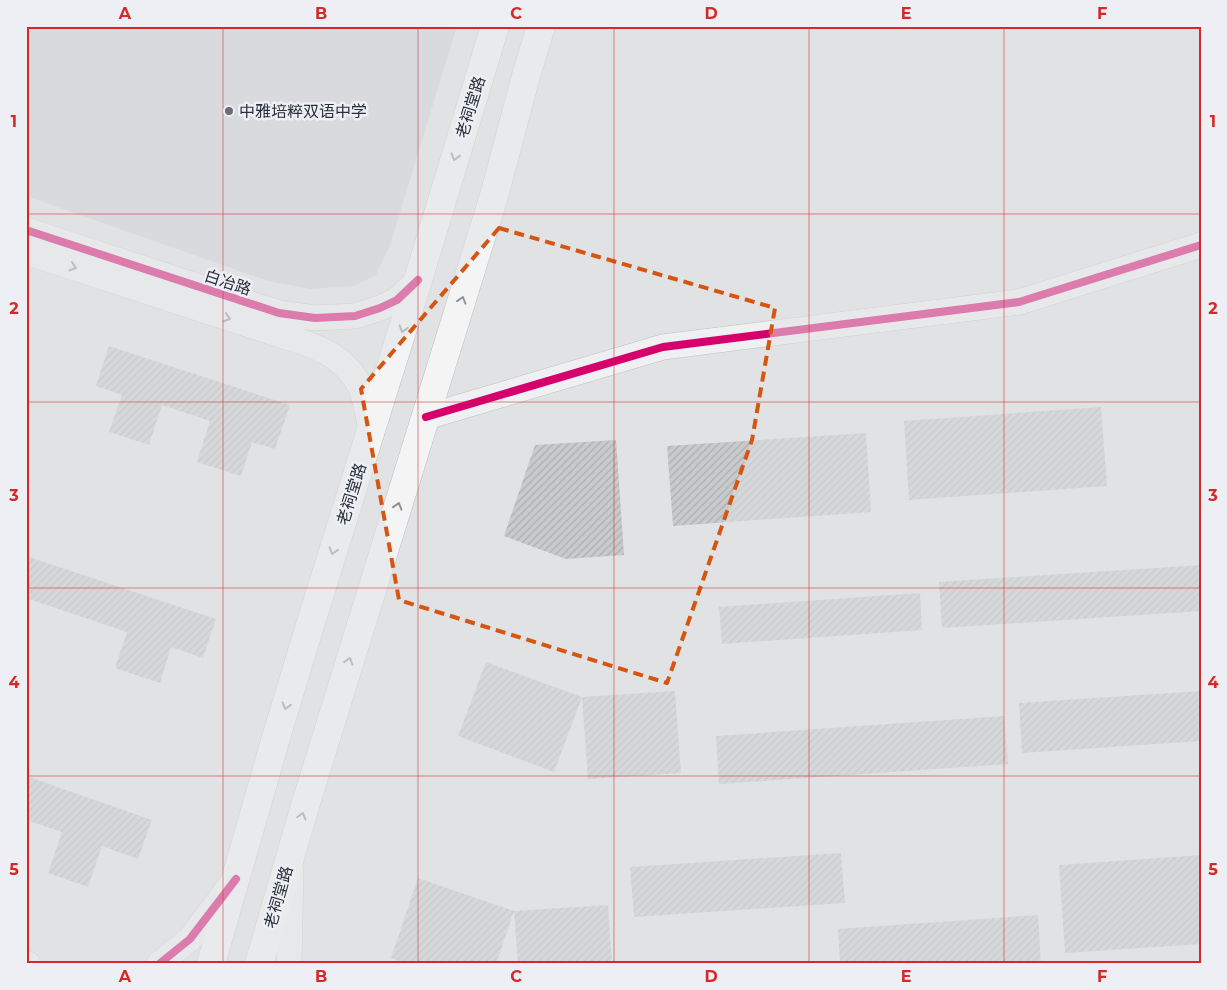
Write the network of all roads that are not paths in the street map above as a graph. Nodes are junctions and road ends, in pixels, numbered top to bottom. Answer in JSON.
{"nodes":[{"id":1,"x":495,"y":26,"type":"edge"},
{"id":2,"x":541,"y":26,"type":"edge"},
{"id":3,"x":26,"y":230,"type":"edge"},
{"id":4,"x":1201,"y":245,"type":"edge"},
{"id":5,"x":26,"y":252,"type":"edge"},
{"id":6,"x":418,"y":280,"type":"junction"},
{"id":7,"x":426,"y":417,"type":"junction"},
{"id":8,"x":371,"y":430,"type":"junction"},
{"id":9,"x":292,"y":850,"type":"junction"},
{"id":10,"x":236,"y":879,"type":"junction"},
{"id":11,"x":159,"y":964,"type":"edge"},
{"id":12,"x":211,"y":964,"type":"edge"},
{"id":13,"x":259,"y":964,"type":"edge"},
{"id":14,"x":290,"y":964,"type":"edge"}],
"edges":[{"from":1,"to":6,"type":"main road","name":"老祠堂路","one_way":true},
{"from":7,"to":2,"type":"main road","name":"老祠堂路","one_way":true},
{"from":3,"to":6,"type":"street","name":"白冶路"},
{"from":4,"to":7,"type":"street"},
{"from":5,"to":8,"type":"street","one_way":true},
{"from":6,"to":8,"type":"main road","name":"老祠堂路","one_way":true},
{"from":9,"to":7,"type":"main road","name":"老祠堂路","one_way":true},
{"from":8,"to":10,"type":"main road","name":"老祠堂路","one_way":true},
{"from":9,"to":13,"type":"main road","name":"老祠堂路"},
{"from":9,"to":14,"type":"street"},
{"from":10,"to":11,"type":"street"},
{"from":10,"to":12,"type":"main road","name":"老祠堂路"}]}
